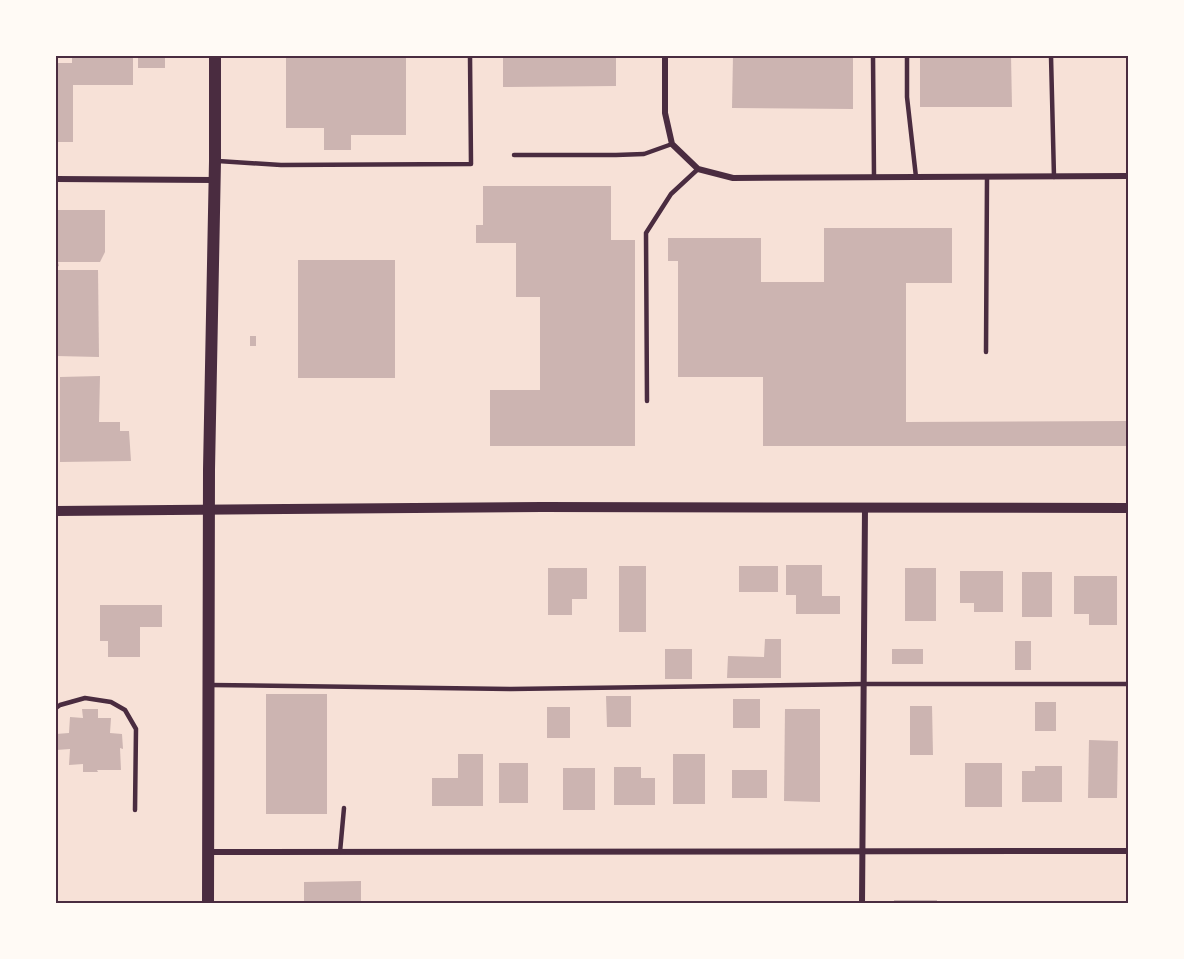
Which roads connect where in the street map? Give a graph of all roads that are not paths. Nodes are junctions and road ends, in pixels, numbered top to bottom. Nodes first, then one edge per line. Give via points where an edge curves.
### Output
1 (215, 56) edge
2 (470, 56) edge
3 (665, 56) edge
4 (873, 56) edge
5 (907, 56) edge
6 (1051, 56) edge
7 (672, 144) junction
8 (514, 155) dead end
9 (215, 161) junction
10 (698, 169) junction
11 (1128, 176) edge
12 (874, 177) junction
13 (916, 177) junction
14 (987, 177) junction
15 (1054, 177) junction
16 (56, 179) edge
17 (214, 180) junction
18 (986, 352) dead end
19 (647, 401) dead end
20 (865, 508) junction
21 (1128, 508) edge
22 (209, 509) junction
23 (56, 511) edge
24 (864, 684) junction
25 (1128, 684) edge
26 (209, 685) junction
27 (56, 708) edge
28 (344, 808) dead end
29 (135, 810) dead end
30 (862, 850) junction
31 (1128, 851) edge
32 (208, 852) junction
33 (340, 852) junction
34 (208, 903) edge
35 (862, 903) edge

1 - 9 main road
2 - 9 lane via 471,164 281,165
3 - 7 street via 665,113
4 - 12 lane
5 - 13 lane via 907,97
6 - 15 lane
7 - 8 lane via 644,154
7 - 10 street
9 - 17 main road
10 - 12 street via 733,178
10 - 19 lane via 671,194 646,232
11 - 15 street
12 - 13 street
13 - 14 street
14 - 15 street
14 - 18 lane
16 - 17 street
17 - 22 main road
20 - 21 street
20 - 22 street
20 - 24 street
22 - 23 street
22 - 26 main road
24 - 25 lane
24 - 26 lane via 511,689
24 - 30 street
26 - 32 main road
27 - 29 lane via 85,698 111,702 125,710 136,729
28 - 33 lane
30 - 31 street
30 - 33 street
30 - 35 street
32 - 33 street
32 - 34 main road

